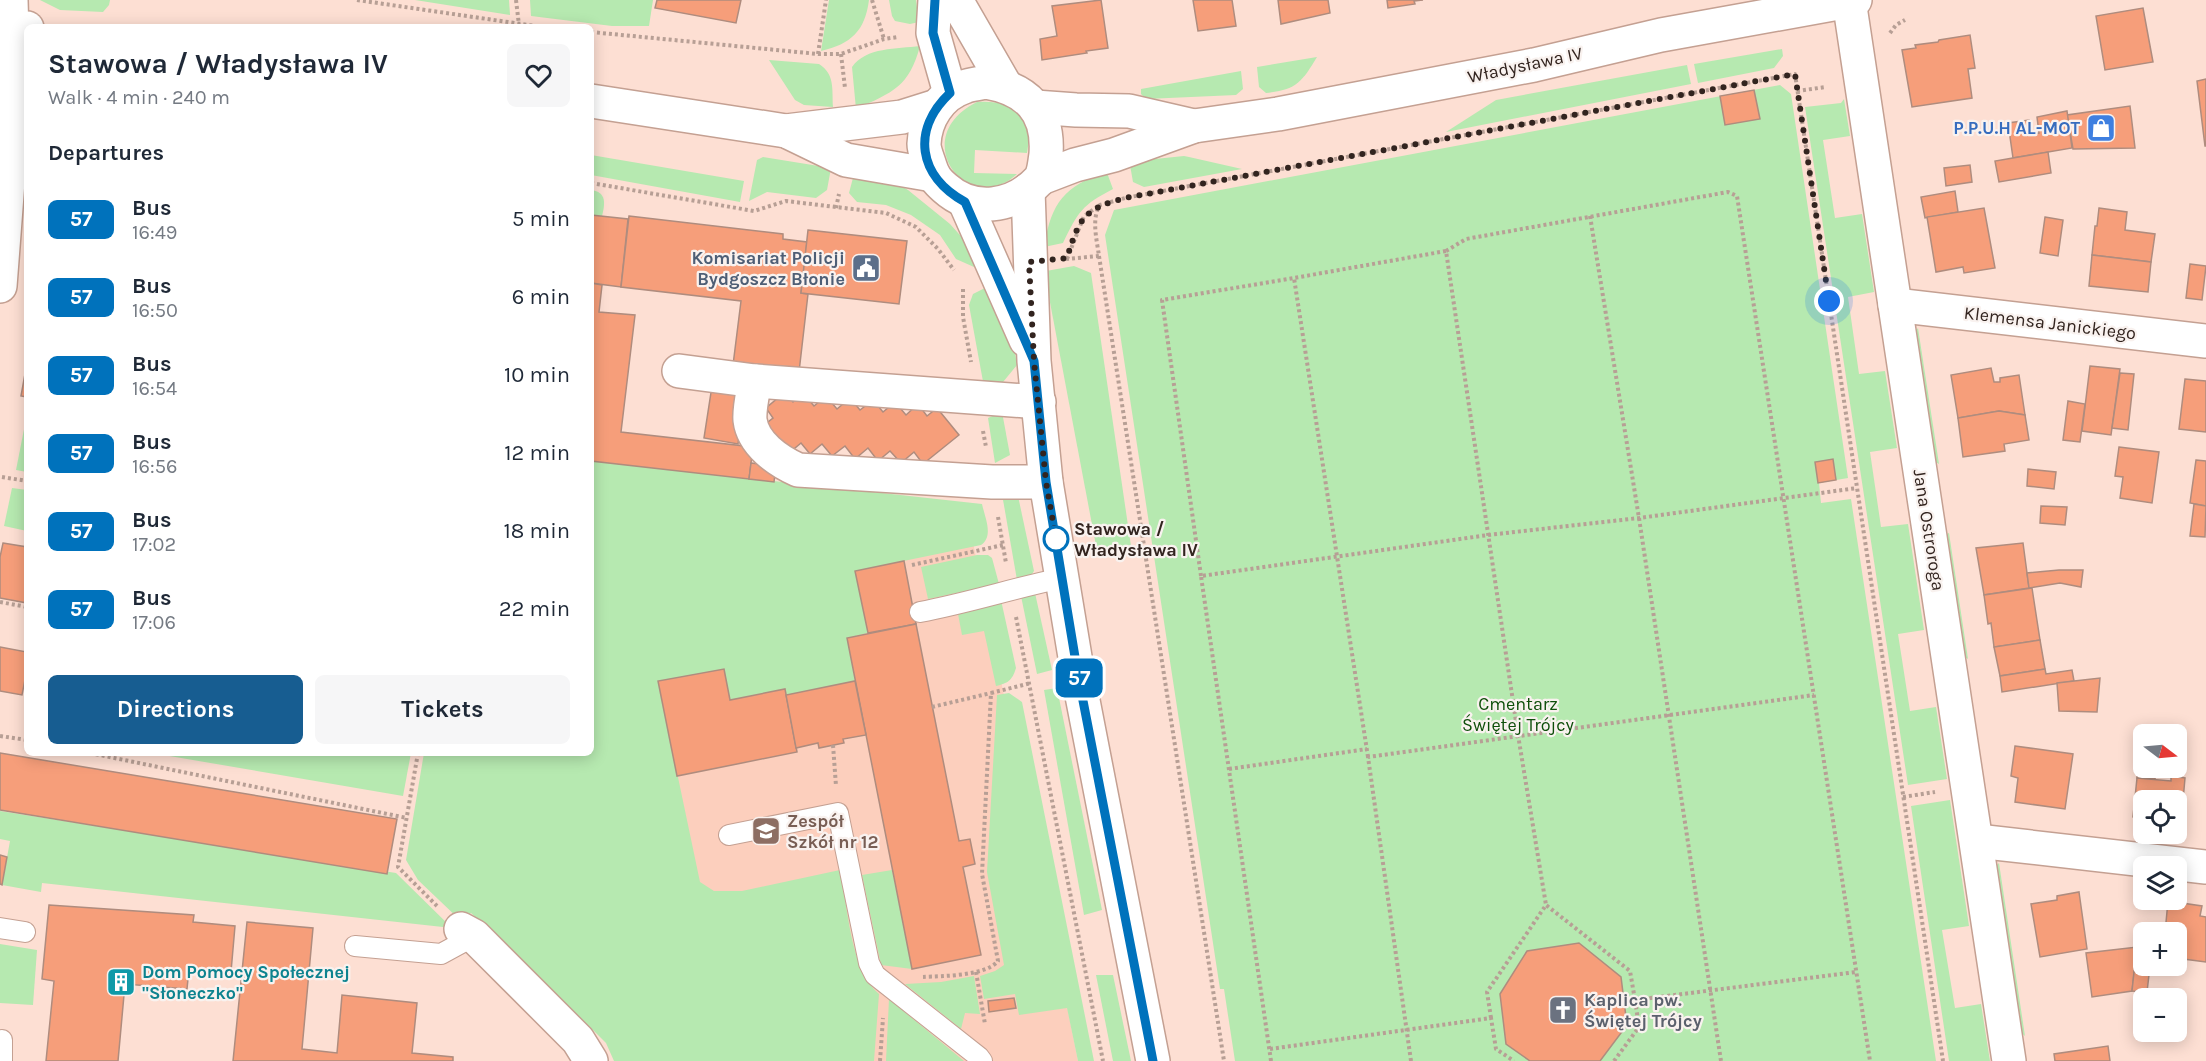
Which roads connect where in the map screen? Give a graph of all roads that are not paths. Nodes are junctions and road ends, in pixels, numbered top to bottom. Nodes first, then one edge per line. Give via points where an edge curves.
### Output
1 (935, 0) edge
2 (956, 0) edge
3 (1851, 0) edge
4 (12, 21) edge
5 (1005, 85) junction
6 (944, 100) junction
7 (594, 101) edge
8 (1035, 106) junction
9 (1194, 126) junction
10 (786, 131) junction
11 (933, 175) junction
12 (1034, 184) junction
13 (965, 202) junction
14 (0, 286) edge
15 (1894, 305) junction
16 (2206, 341) edge
17 (1034, 361) junction
18 (679, 371) dead end
19 (755, 381) junction
20 (1039, 402) junction
21 (1046, 482) junction
22 (1062, 578) junction
23 (920, 612) dead end
24 (729, 835) dead end
25 (1977, 841) junction
26 (2206, 867) edge
27 (0, 928) edge
28 (25, 932) dead end
29 (467, 932) joint
30 (354, 946) dead end
31 (2, 1040) dead end
32 (2, 1061) edge
33 (591, 1061) edge
34 (982, 1061) edge
35 (1153, 1061) edge
36 (2008, 1061) edge

1 - 6 street via 933,33
2 - 5 street
3 - 9 street, Władysława IV via 1660,35 1499,72
3 - 15 street, Jana Ostroroga
4 - 14 street via 14,103
5 - 6 street via 986,82 964,87
5 - 8 street
6 - 10 street via 902,117
6 - 11 street via 927,124 924,146
7 - 10 street
8 - 9 street, Władysława IV via 1129,111
8 - 12 street via 1047,141
9 - 12 street, Władysława IV via 1075,165
10 - 11 street via 846,160
11 - 13 street
12 - 13 street via 1008,200 986,205
12 - 17 street via 1029,262
13 - 17 street
15 - 16 street, Klemensa Janickiego
15 - 25 street, Jana Ostroroga
17 - 20 street
18 - 19 street
19 - 20 street
19 - 21 street via 750,420 759,441 782,463 798,470
20 - 21 street
21 - 22 street
22 - 23 lane
22 - 35 street
24 - 34 lane via 838,813 869,963 875,975
25 - 26 street
25 - 36 street, Jana Ostroroga
27 - 28 lane
29 - 30 lane via 441,954
29 - 33 street via 578,1040
31 - 32 lane

